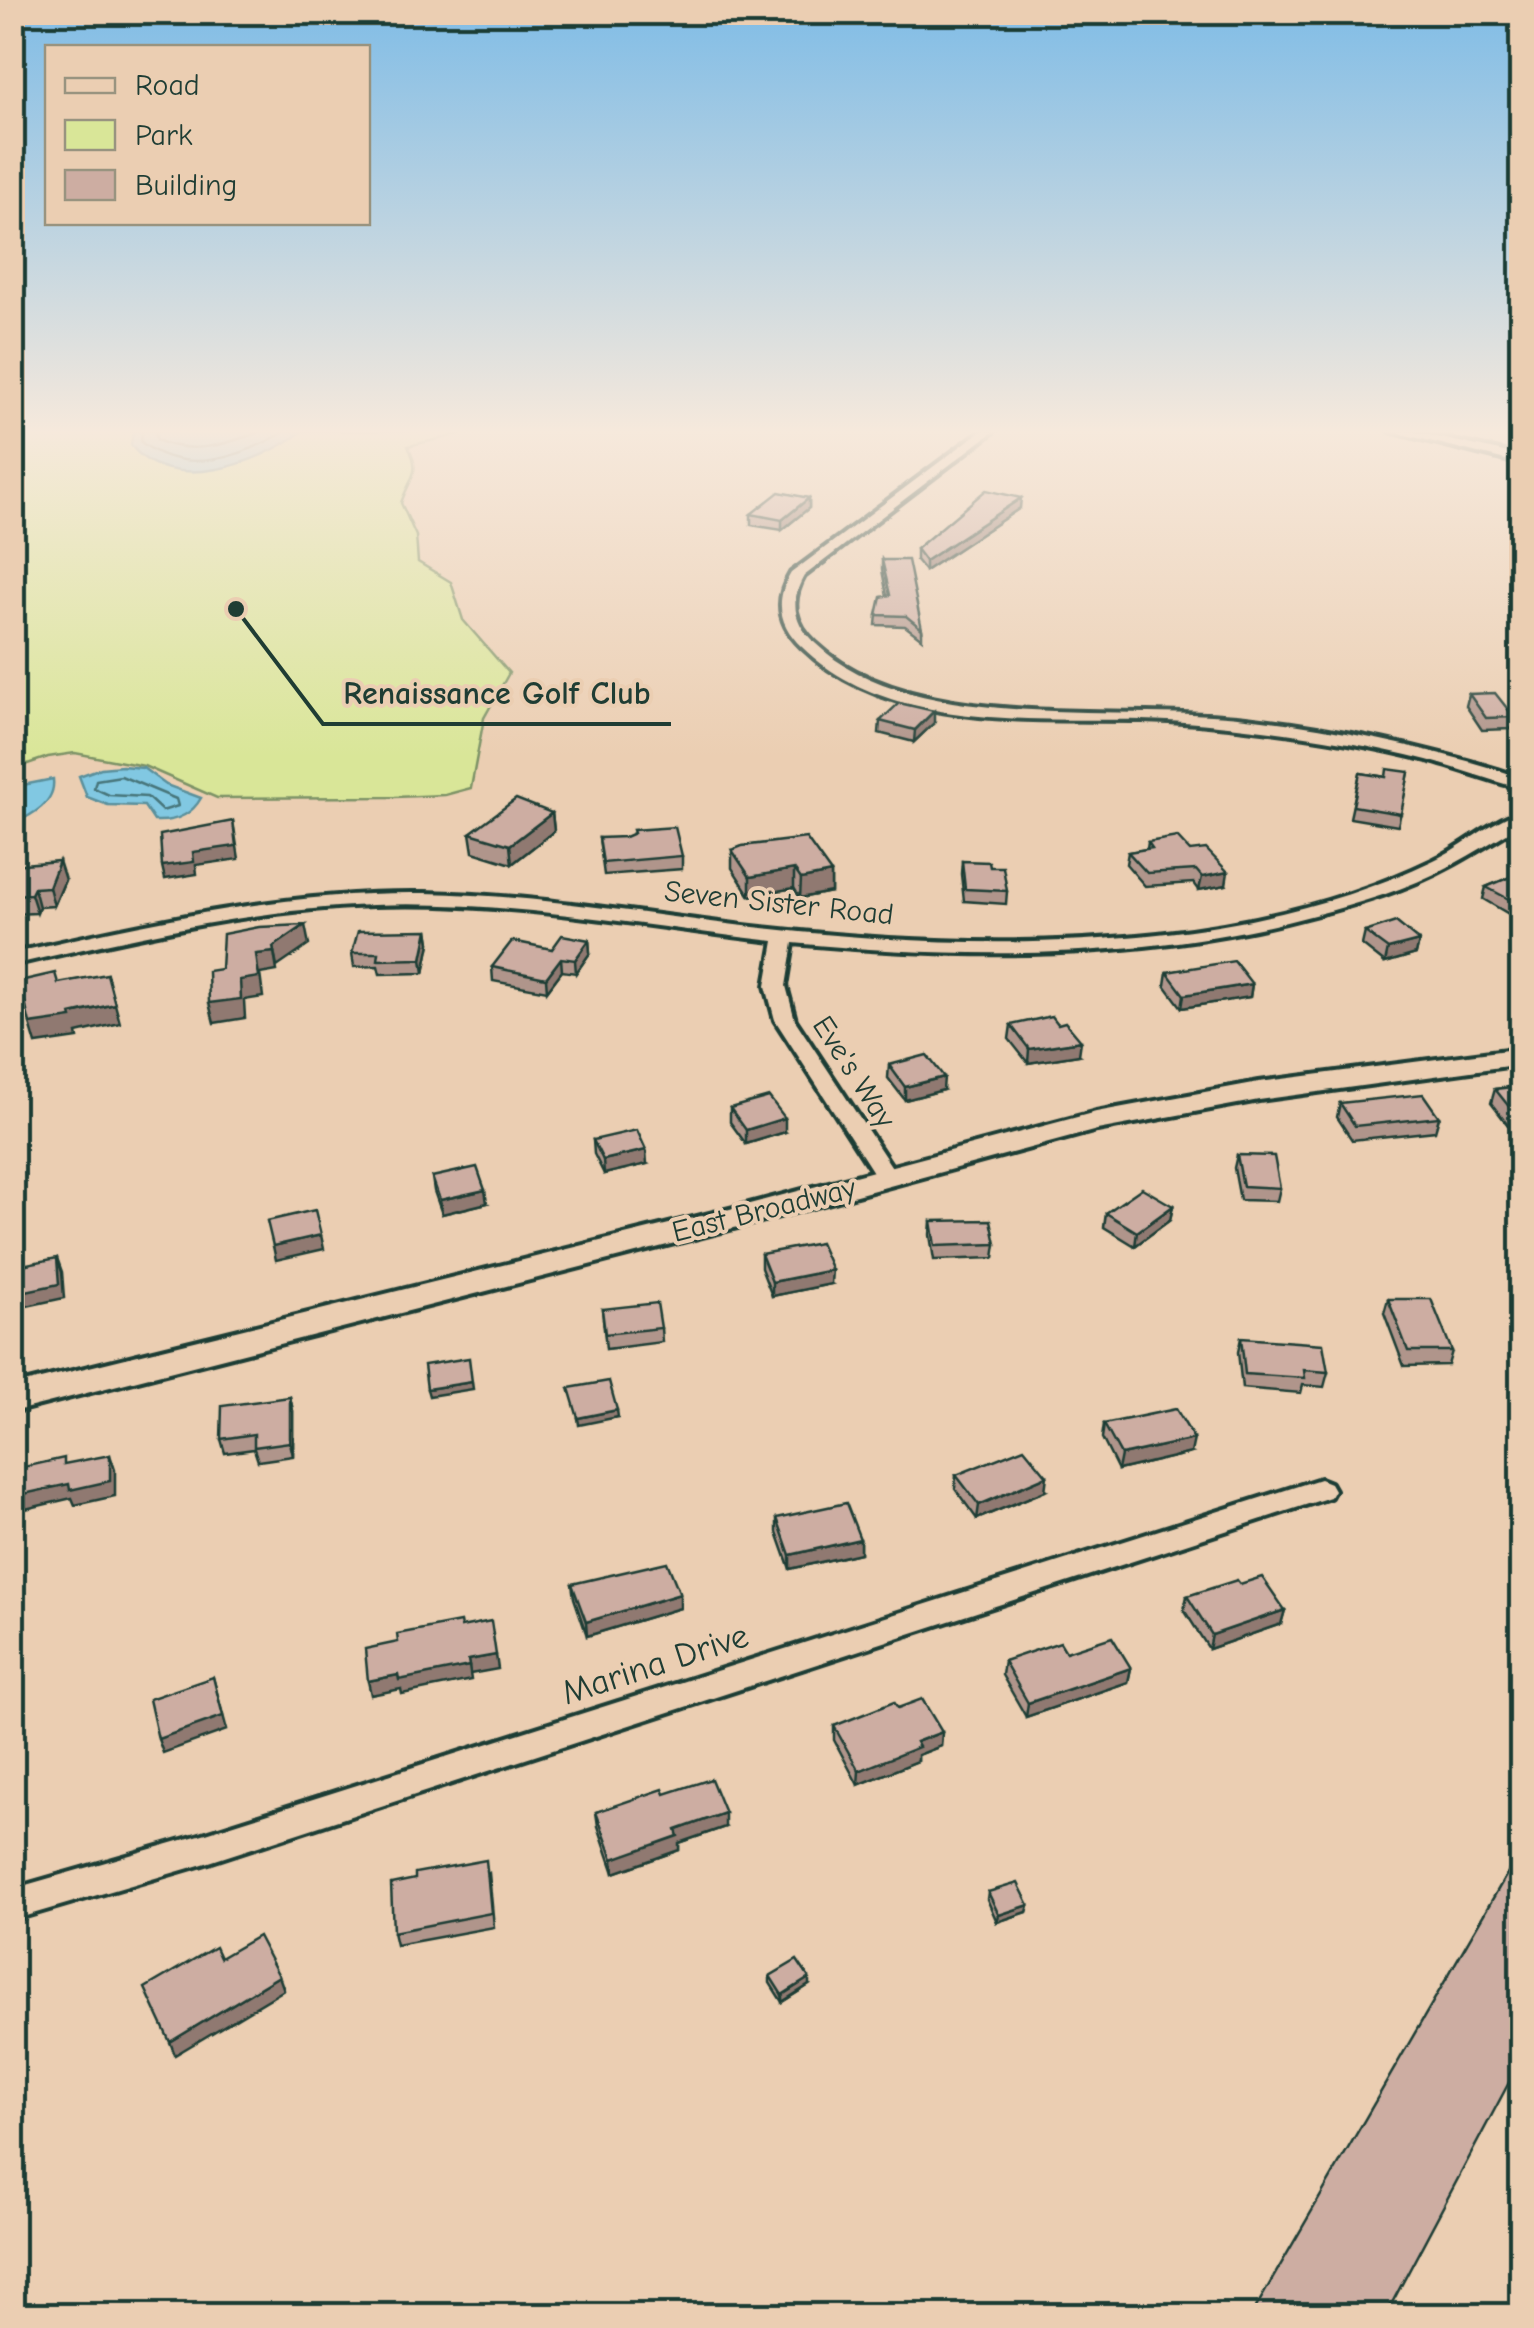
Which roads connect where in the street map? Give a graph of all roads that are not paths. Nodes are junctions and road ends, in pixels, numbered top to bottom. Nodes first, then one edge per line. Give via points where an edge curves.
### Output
1 (843, 540) edge
2 (1522, 784) edge
3 (1522, 816) edge
4 (785, 936) junction
5 (12, 958) edge
6 (1522, 1056) edge
7 (888, 1178) junction
8 (12, 1399) edge
9 (1320, 1490) dead end
10 (12, 1905) edge

1 - 2 street via 798,573 788,614 822,658 880,687 960,708 1028,715 1280,727 1416,753
3 - 4 street, Seven Sister Road via 1454,858 1394,883 1307,911 1202,932 982,948
4 - 5 street, Seven Sister Road via 529,904 366,900 199,918
4 - 7 street, Eve's Way via 776,986 784,1020
6 - 7 street, East Broadway via 1156,1108
7 - 8 street, East Broadway
9 - 10 street, Marina Drive

